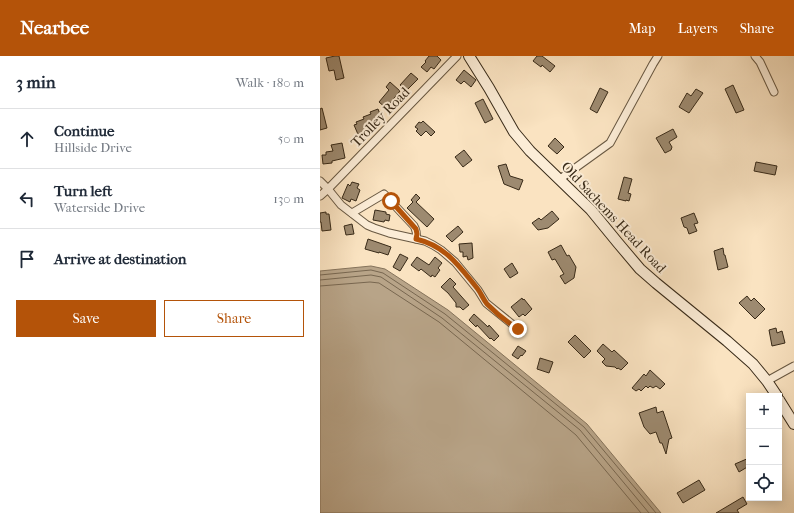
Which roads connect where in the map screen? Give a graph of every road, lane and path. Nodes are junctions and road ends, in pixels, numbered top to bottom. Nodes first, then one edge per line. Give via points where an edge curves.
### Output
1 (457, 56) edge
2 (469, 56) edge
3 (658, 56) edge
4 (755, 56) edge
5 (774, 92) dead end
6 (560, 179) junction
7 (320, 181) edge
8 (328, 189) junction
9 (320, 196) edge
10 (352, 213) junction
11 (416, 239) junction
12 (521, 332) dead end
13 (794, 366) edge
14 (768, 381) junction
15 (775, 393) edge
16 (782, 405) edge
17 (794, 424) edge

1 - 8 street, Trolley Road
2 - 6 street, Old Sachems Head Road via 514,132
3 - 6 street via 610,144
4 - 5 street
6 - 14 street, Old Sachems Head Road via 591,210 640,269 738,350
7 - 8 street
8 - 9 street, Trolley Road
8 - 10 street via 338,202
10 - 11 street via 374,228
10 - 11 street via 384,194 414,226
11 - 12 street via 426,241 449,255 486,303
13 - 14 street
14 - 15 street, Old Sachems Head Road
16 - 17 street

